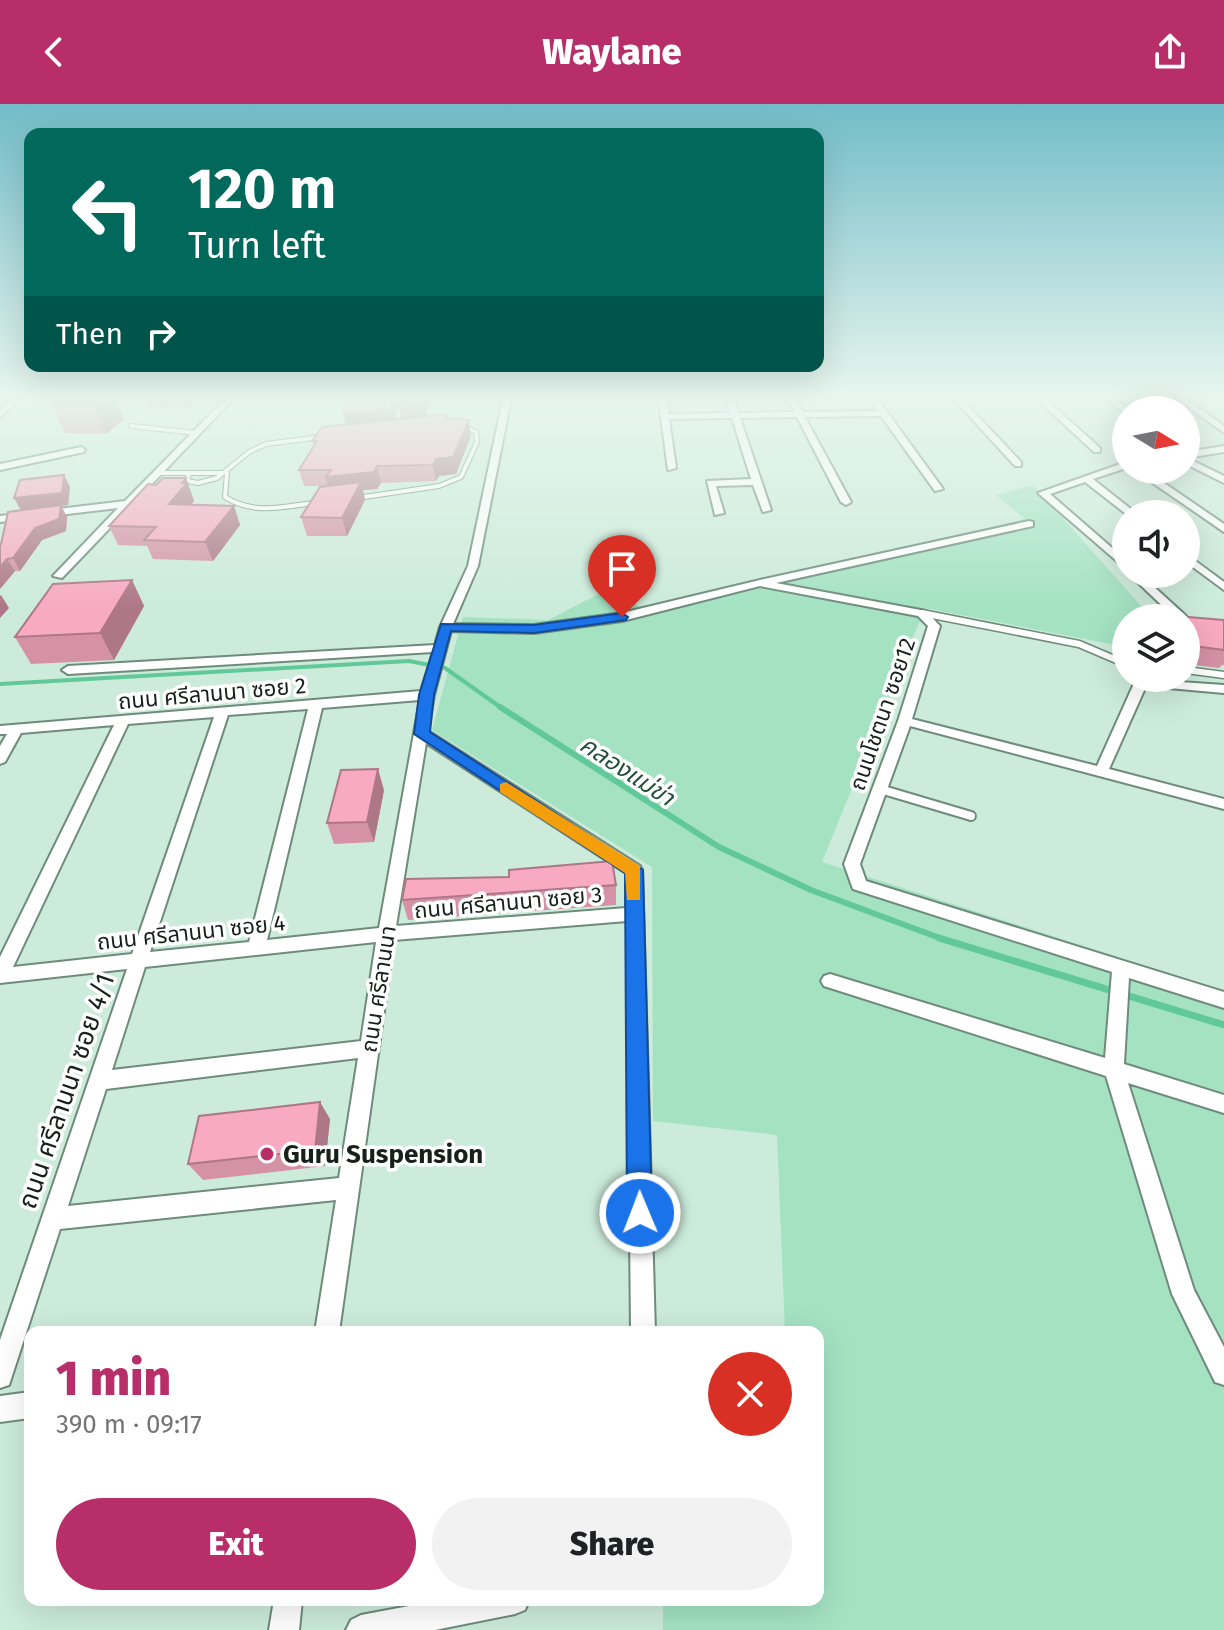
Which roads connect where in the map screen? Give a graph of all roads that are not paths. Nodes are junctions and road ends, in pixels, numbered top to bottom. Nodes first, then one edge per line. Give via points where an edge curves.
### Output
1 (165, 465) edge
2 (234, 465) edge
3 (466, 465) edge
4 (494, 465) edge
5 (751, 465) edge
6 (827, 465) edge
7 (921, 465) edge
8 (1200, 465) edge
9 (1112, 470) edge
10 (158, 473) junction
11 (189, 473) junction
12 (227, 473) junction
13 (1086, 478) junction
14 (1224, 480) edge
15 (757, 482) junction
16 (1159, 484) edge
17 (938, 489) dead end
18 (350, 499) edge
19 (1114, 500) edge
20 (321, 502) edge
21 (846, 502) dead end
22 (127, 504) junction
23 (766, 510) dead end
24 (719, 513) dead end
25 (0, 519) edge
26 (1029, 524) dead end
27 (1224, 529) edge
28 (1112, 554) edge
29 (1200, 568) edge
30 (58, 576) dead end
31 (760, 583) junction
32 (1224, 587) edge
33 (1149, 588) edge
34 (1167, 604) edge
35 (922, 613) junction
36 (446, 627) junction
37 (440, 648) junction
38 (1112, 658) edge
39 (68, 670) dead end
40 (1200, 672) edge
41 (1224, 675) edge
42 (1224, 689) edge
43 (427, 695) junction
44 (316, 704) junction
45 (222, 712) junction
46 (123, 720) junction
47 (905, 721) junction
48 (16, 729) junction
49 (0, 730) edge
50 (422, 734) junction
51 (0, 759) edge
52 (1102, 770) junction
53 (880, 789) junction
54 (1224, 804) edge
55 (971, 816) dead end
56 (633, 914) junction
57 (386, 934) junction
58 (256, 949) junction
59 (139, 961) junction
60 (0, 975) edge
61 (1120, 975) junction
62 (830, 981) dead end
63 (1224, 1000) edge
64 (369, 1048) junction
65 (1114, 1070) junction
66 (99, 1081) junction
67 (1224, 1104) edge
68 (348, 1188) junction
69 (53, 1219) junction
70 (328, 1326) edge
71 (643, 1326) edge
72 (1224, 1373) edge
73 (0, 1376) edge
74 (24, 1406) edge
75 (0, 1409) edge
76 (287, 1606) edge
77 (484, 1606) edge
78 (284, 1630) edge
79 (361, 1630) edge

1 - 10 street
2 - 12 lane
3 - 18 lane via 461,477 439,486
4 - 36 street via 473,566
5 - 15 street
6 - 21 street
7 - 17 street
8 - 14 street
9 - 13 street
10 - 11 lane
10 - 22 street
11 - 12 lane
11 - 12 lane via 187,481 197,483
12 - 20 lane via 225,497 236,506 271,509
13 - 19 street
13 - 28 street via 1043,493
15 - 23 street
15 - 24 street via 710,483
16 - 27 street
22 - 25 street
22 - 30 street
26 - 31 street
29 - 32 street
31 - 35 street, ถนนโชตนา ซอย12
31 - 36 street, ถนนโชตนา ซอย12 via 622,617 534,629
33 - 34 street
35 - 38 lane via 1079,644
35 - 47 street, ถนนโชตนา ซอย12 via 934,626
36 - 37 street, ถนน ศรีลานนา
37 - 39 street
37 - 43 street, ถนน ศรีลานนา
40 - 41 lane
42 - 52 street via 1141,682
43 - 44 street, ถนน ศรีลานนา ซอย 2
43 - 50 street, ถนน ศรีลานนา
44 - 45 street, ถนน ศรีลานนา ซอย 2
44 - 58 street
45 - 46 street, ถนน ศรีลานนา ซอย 2
45 - 59 street, ถนน ศรีลานนา ซอย 4/1
46 - 48 street, ถนน ศรีลานนา ซอย 2
46 - 60 street
47 - 52 street
47 - 53 street, ถนนโชตนา ซอย12
48 - 49 street, ถนน ศรีลานนา ซอย 2
48 - 51 street
50 - 56 street via 634,870
50 - 57 street, ถนน ศรีลานนา
52 - 54 street
53 - 55 lane
53 - 61 street, ถนนโชตนา ซอย12 via 852,864 859,885
56 - 57 street, ถนน ศรีลานนา ซอย 3
56 - 71 street
57 - 58 street, ถนน ศรีลานนา ซอย 4
57 - 64 street, ถนน ศรีลานนา
58 - 59 street, ถนน ศรีลานนา ซอย 4
59 - 60 street, ถนน ศรีลานนา ซอย 4
59 - 66 street, ถนน ศรีลานนา ซอย 4/1
61 - 63 street, ถนนโชตนา ซอย12
61 - 65 street
62 - 65 street
64 - 66 street
64 - 68 street, ถนน ศรีลานนา
65 - 67 street
65 - 72 street via 1184,1294
66 - 69 street, ถนน ศรีลานนา ซอย 4/1
68 - 69 street
68 - 70 street, ถนน ศรีลานนา
69 - 73 street, ถนน ศรีลานนา ซอย 4/1
74 - 75 street
76 - 78 street
77 - 79 street

